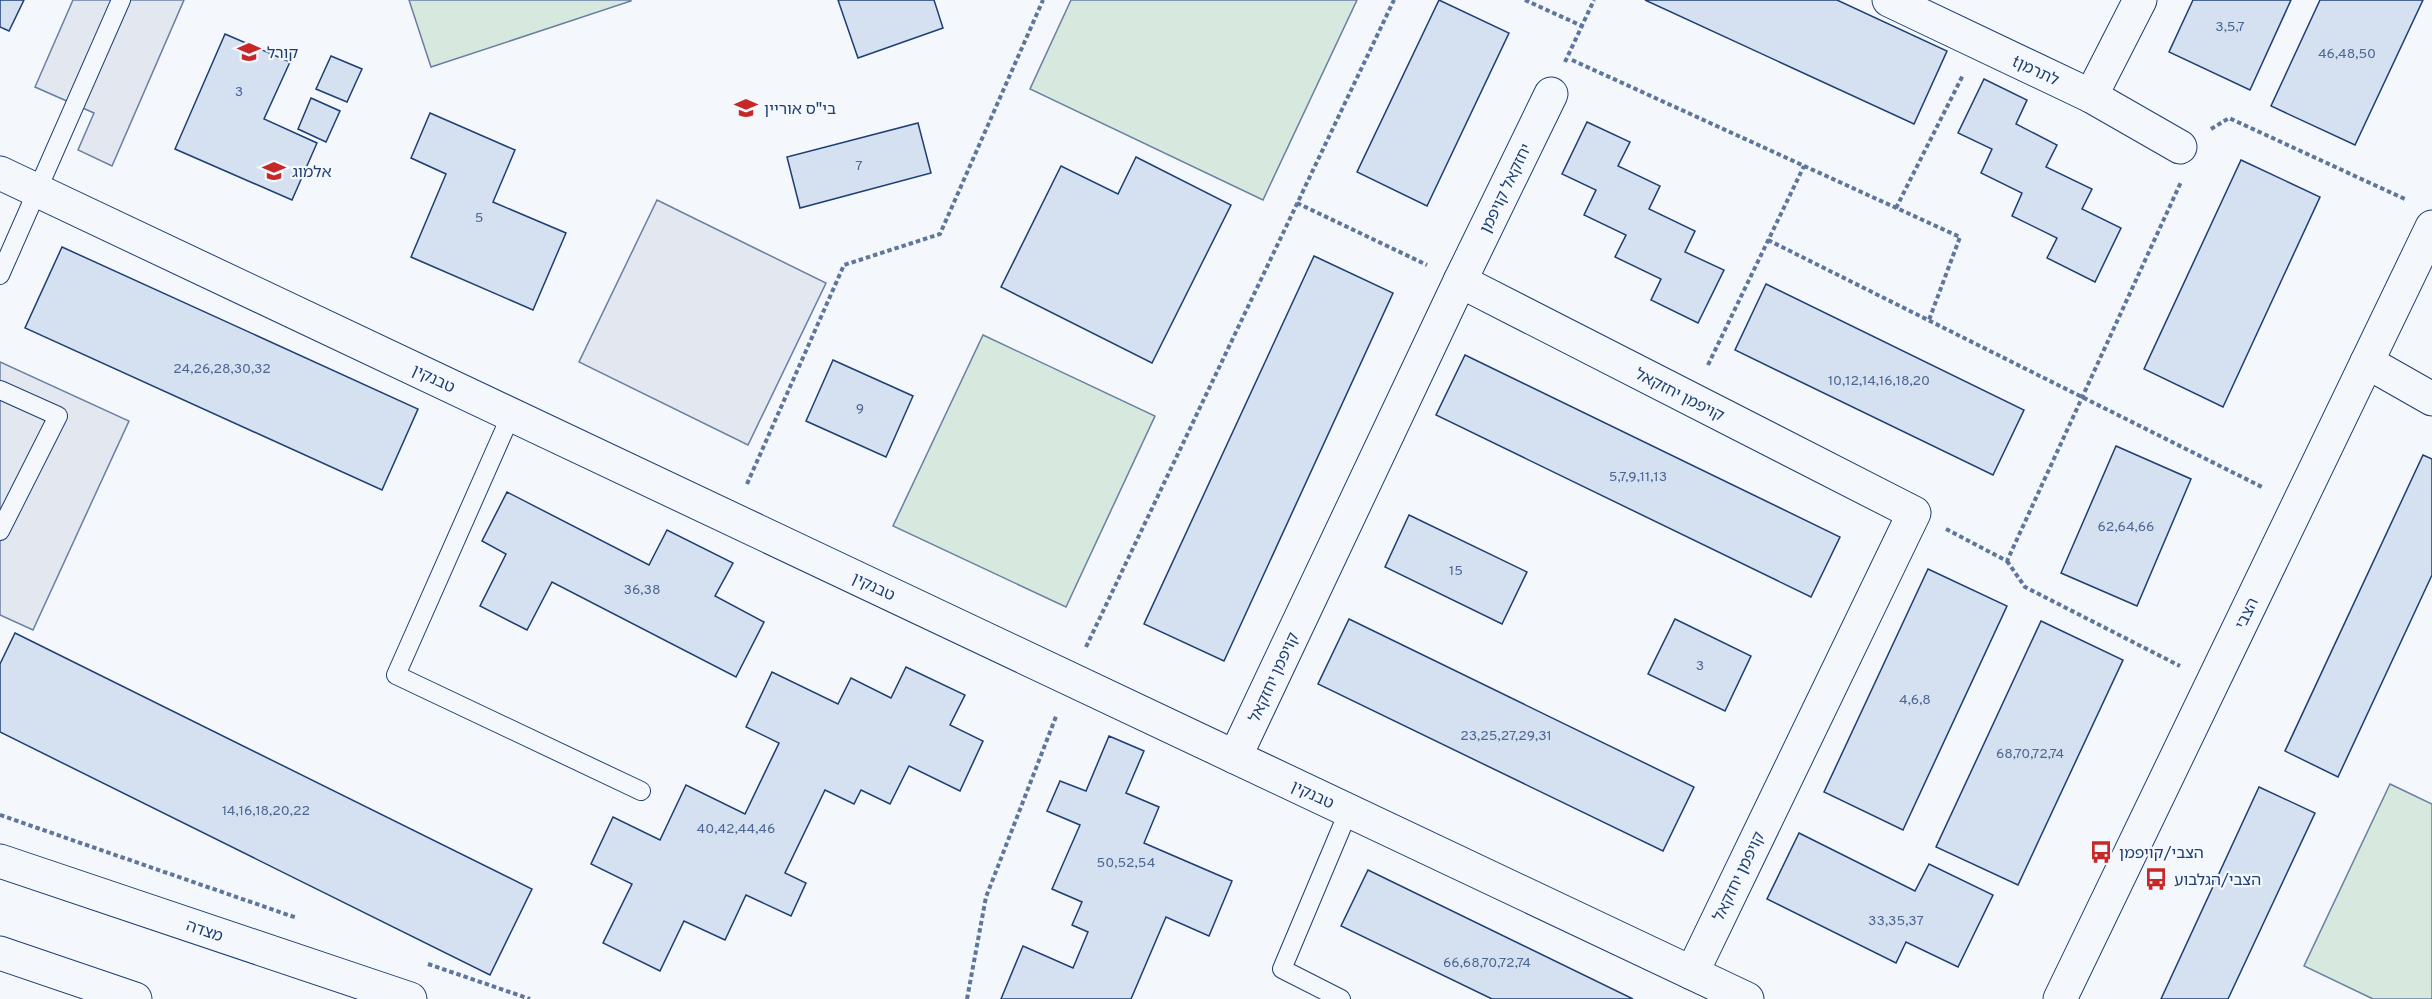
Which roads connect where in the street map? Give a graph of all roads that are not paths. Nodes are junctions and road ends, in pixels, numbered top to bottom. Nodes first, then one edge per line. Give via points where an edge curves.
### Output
1 (121, 0) edge
2 (1889, 0) edge
3 (2140, 0) edge
4 (1551, 94) road end
5 (2091, 96) junction
6 (2180, 147) road end
7 (0, 173) edge
8 (37, 191) junction
9 (2432, 227) edge
10 (0, 275) edge
11 (1460, 281) junction
12 (2367, 362) junction
13 (0, 390) edge
14 (2432, 399) edge
15 (511, 415) junction
16 (0, 531) edge
17 (1235, 757) junction
18 (641, 791) dead end
19 (1349, 810) junction
20 (0, 861) edge
21 (0, 953) edge
22 (1692, 973) junction
23 (135, 999) edge
24 (410, 999) edge
25 (1341, 999) edge
26 (1747, 999) edge
27 (2060, 999) edge

1 - 8 lane
2 - 5 street, tלתרמן
3 - 5 street
4 - 11 street, יחזקאל קויפמן
5 - 6 street, tלתרמן
7 - 8 street, טבנקין
8 - 10 lane
8 - 15 street, טבנקין
9 - 12 street, הצבי
11 - 17 street, קויפמן יחזקאל
11 - 22 street, קויפמן יחזקאל via 1914,513
12 - 14 street
12 - 27 street, הצבי
13 - 16 lane via 58,416
15 - 17 street, טבנקין
15 - 18 lane via 396,675
17 - 19 street, טבנקין
19 - 22 street, טבנקין
19 - 25 lane via 1282,969
20 - 24 street, מצדה
21 - 23 street
22 - 26 street, טבנקין

